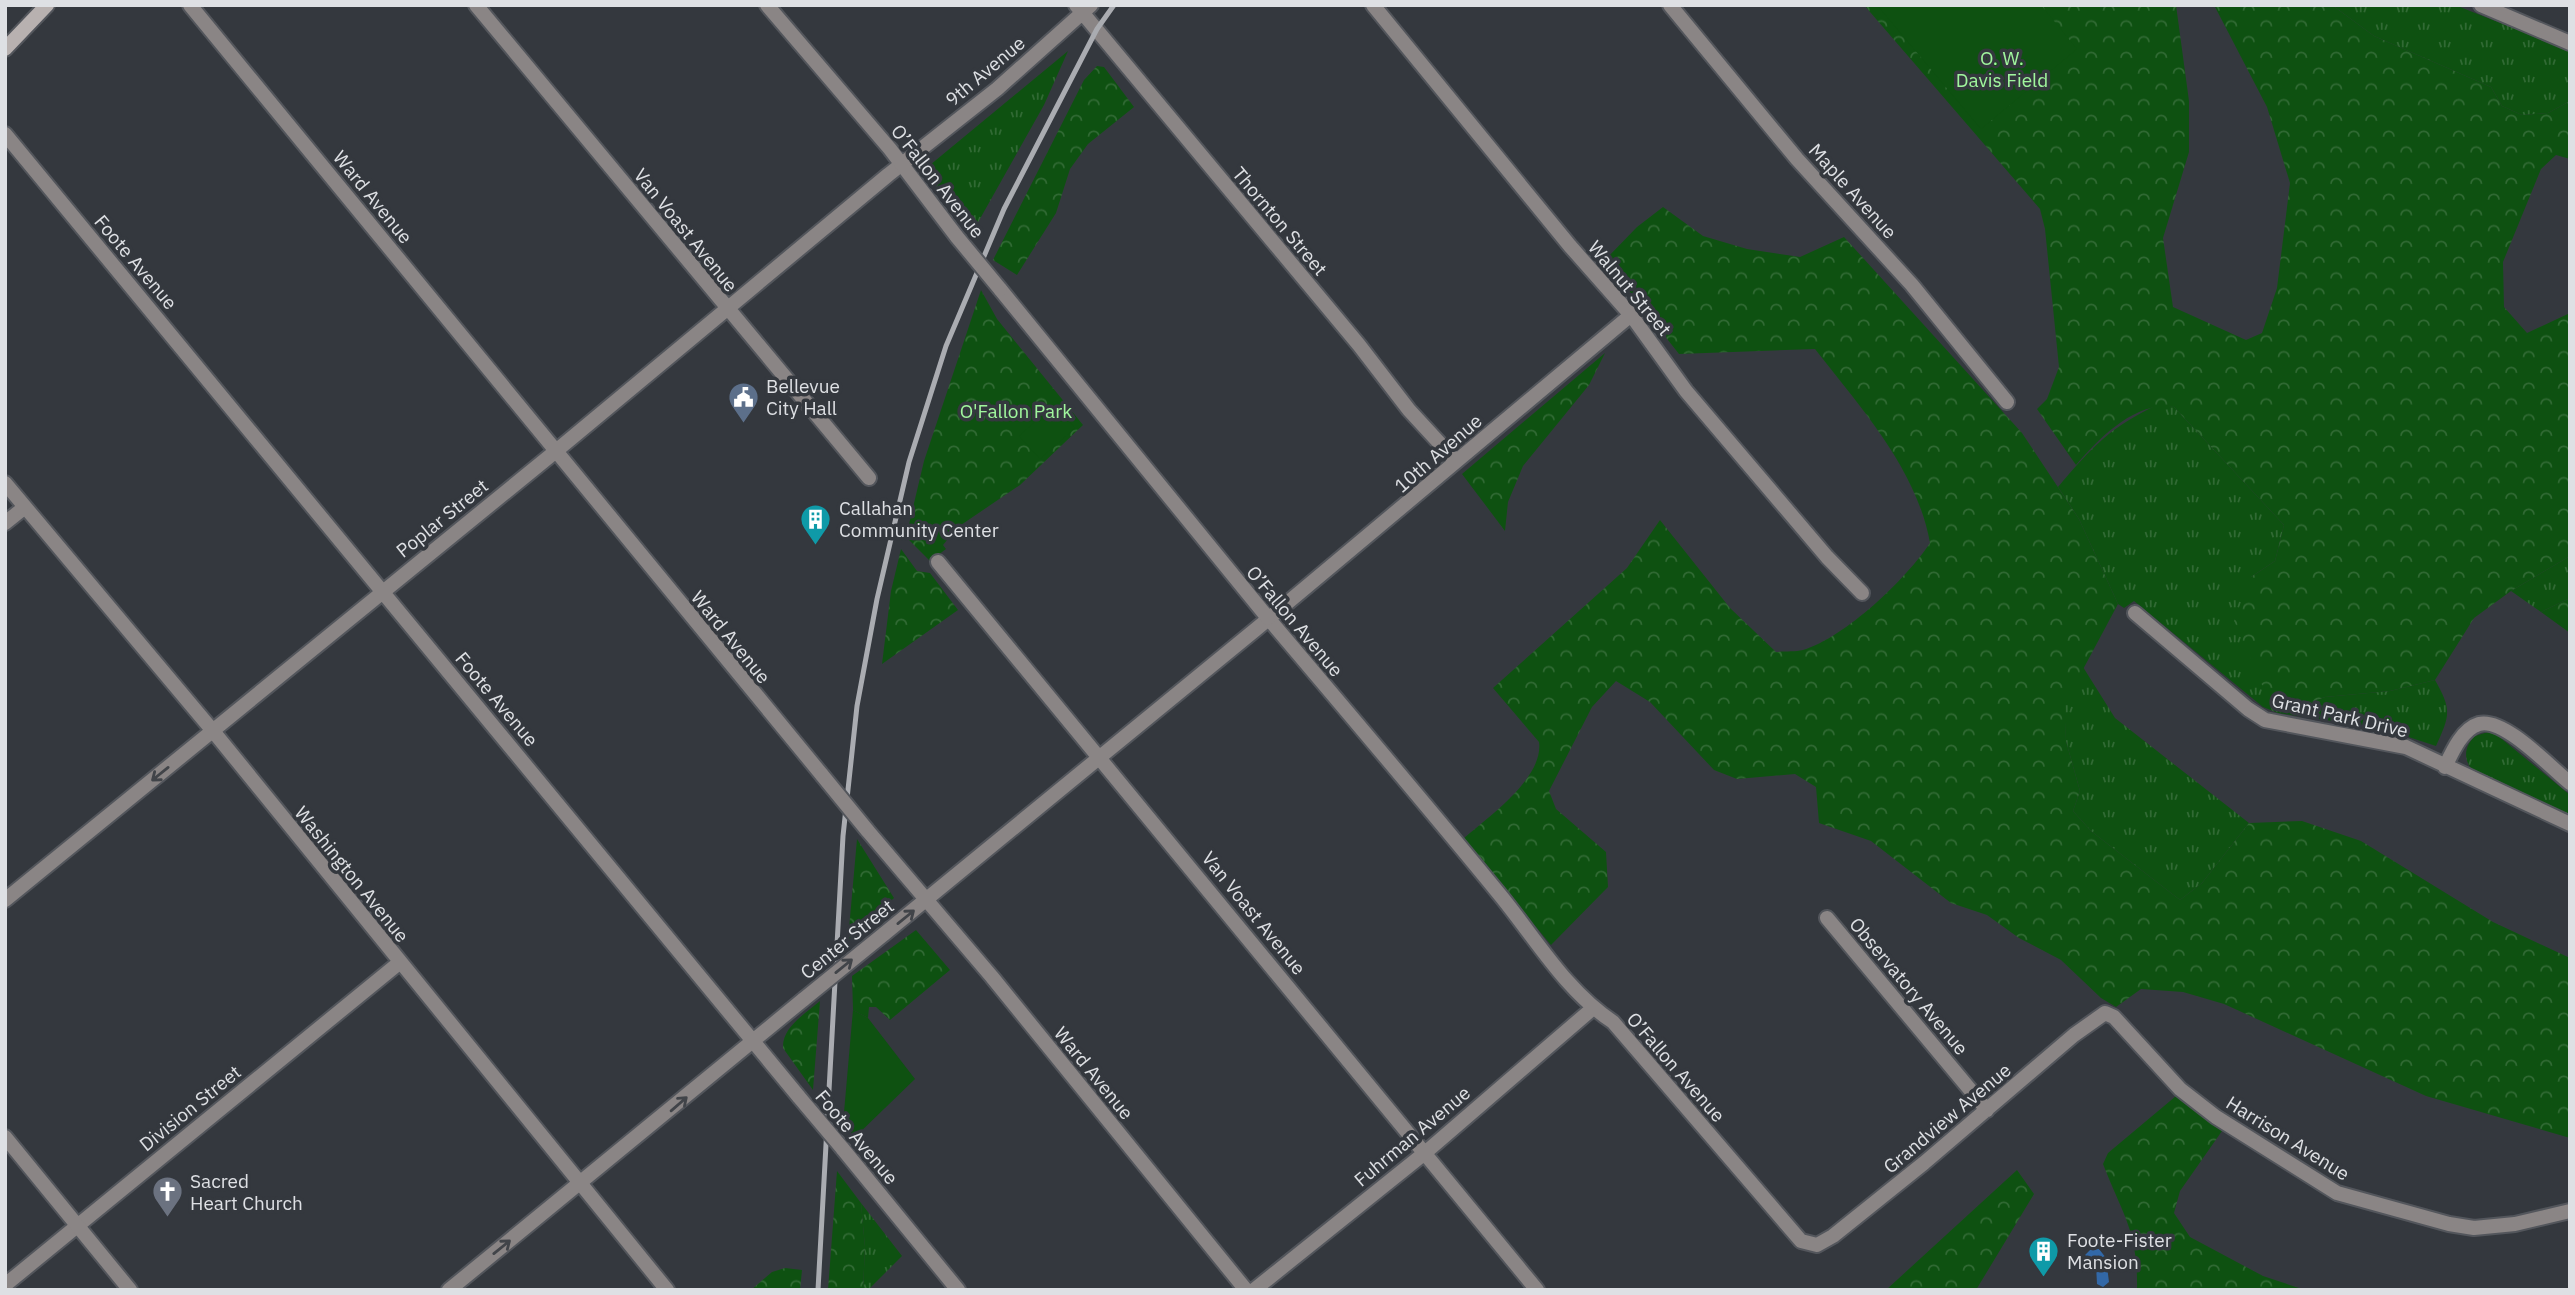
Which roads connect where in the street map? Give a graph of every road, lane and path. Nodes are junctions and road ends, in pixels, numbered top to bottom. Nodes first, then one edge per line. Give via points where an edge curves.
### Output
1 (47, 5) edge
2 (190, 5) edge
3 (476, 5) edge
4 (767, 5) edge
5 (1373, 5) edge
6 (1670, 5) edge
7 (2481, 5) edge
8 (1083, 8) edge
9 (2570, 43) edge
10 (5, 49) edge
11 (5, 134) edge
12 (901, 164) junction
13 (726, 309) junction
14 (1631, 315) junction
15 (2007, 402) dead end
16 (556, 451) junction
17 (1456, 461) junction
18 (869, 478) dead end
19 (5, 483) edge
20 (24, 507) junction
21 (5, 523) edge
22 (937, 562) dead end
23 (382, 590) junction
24 (1862, 593) dead end
25 (2135, 613) dead end
26 (1268, 618) junction
27 (213, 731) junction
28 (1098, 758) junction
29 (2445, 767) junction
30 (2570, 783) edge
31 (2570, 824) edge
32 (5, 900) edge
33 (927, 900) junction
34 (1828, 918) dead end
35 (399, 963) junction
36 (1592, 1009) junction
37 (2105, 1013) joint
38 (754, 1039) junction
39 (1987, 1110) junction
40 (5, 1137) edge
41 (1426, 1152) junction
42 (580, 1184) junction
43 (2570, 1212) edge
44 (77, 1226) junction
45 (1810, 1244) joint
46 (5, 1284) edge
47 (130, 1290) edge
48 (449, 1290) edge
49 (667, 1290) edge
50 (958, 1290) edge
51 (1246, 1290) edge
52 (1254, 1290) edge
53 (1537, 1290) edge

1 - 10 main road
2 - 16 street, Ward Avenue
3 - 13 street, Van Voast Avenue
4 - 12 street, O’Fallon Avenue
5 - 14 street, Walnut Street
6 - 15 street, Maple Avenue
7 - 9 street
8 - 12 street, 9th Avenue via 997,89
8 - 17 street, Thornton Street via 1409,410
11 - 23 street, Foote Avenue
12 - 13 street, Poplar Street
12 - 26 street, O’Fallon Avenue, bridge
13 - 16 street, Poplar Street
13 - 18 street, Van Voast Avenue
14 - 17 street, 10th Avenue
14 - 24 street, Walnut Street via 1686,391
16 - 23 street, Poplar Street
16 - 33 street, Ward Avenue, bridge
17 - 26 street, 10th Avenue
19 - 20 street, Washington Avenue
20 - 21 street
20 - 27 street, Washington Avenue
22 - 28 street, Van Voast Avenue
23 - 27 street, Poplar Street
23 - 38 street, Foote Avenue
25 - 29 street, Grant Park Drive via 2265,720 2406,747
26 - 28 street, Center Street
26 - 36 street, O’Fallon Avenue
27 -> 32 street, Poplar Street
27 - 35 street, Washington Avenue
28 - 33 street, Center Street
28 - 41 street, Van Voast Avenue
29 - 30 street via 2470,728 2485,723 2509,731
29 - 31 street, Grant Park Drive
38 -> 33 street, Center Street, bridge
33 - 51 street, Ward Avenue
34 - 39 street, Observatory Avenue
35 - 42 street, Washington Avenue
35 - 44 street, Division Street
36 - 41 street, Fuhrman Avenue
36 - 45 street, O’Fallon Avenue via 1613,1022 1792,1232
37 - 39 street, Grandview Avenue
37 - 43 street, Harrison Avenue via 2114,1017 2161,1072 2207,1110 2337,1193 2474,1228
42 -> 38 street, Center Street
38 - 50 street, Foote Avenue, bridge
39 - 45 street, Grandview Avenue via 1833,1236
40 - 44 street
41 - 52 street, Fuhrman Avenue
41 - 53 street, Van Voast Avenue
48 -> 42 street, Center Street
42 - 49 street, Washington Avenue
44 - 46 street, Division Street
44 - 47 street

